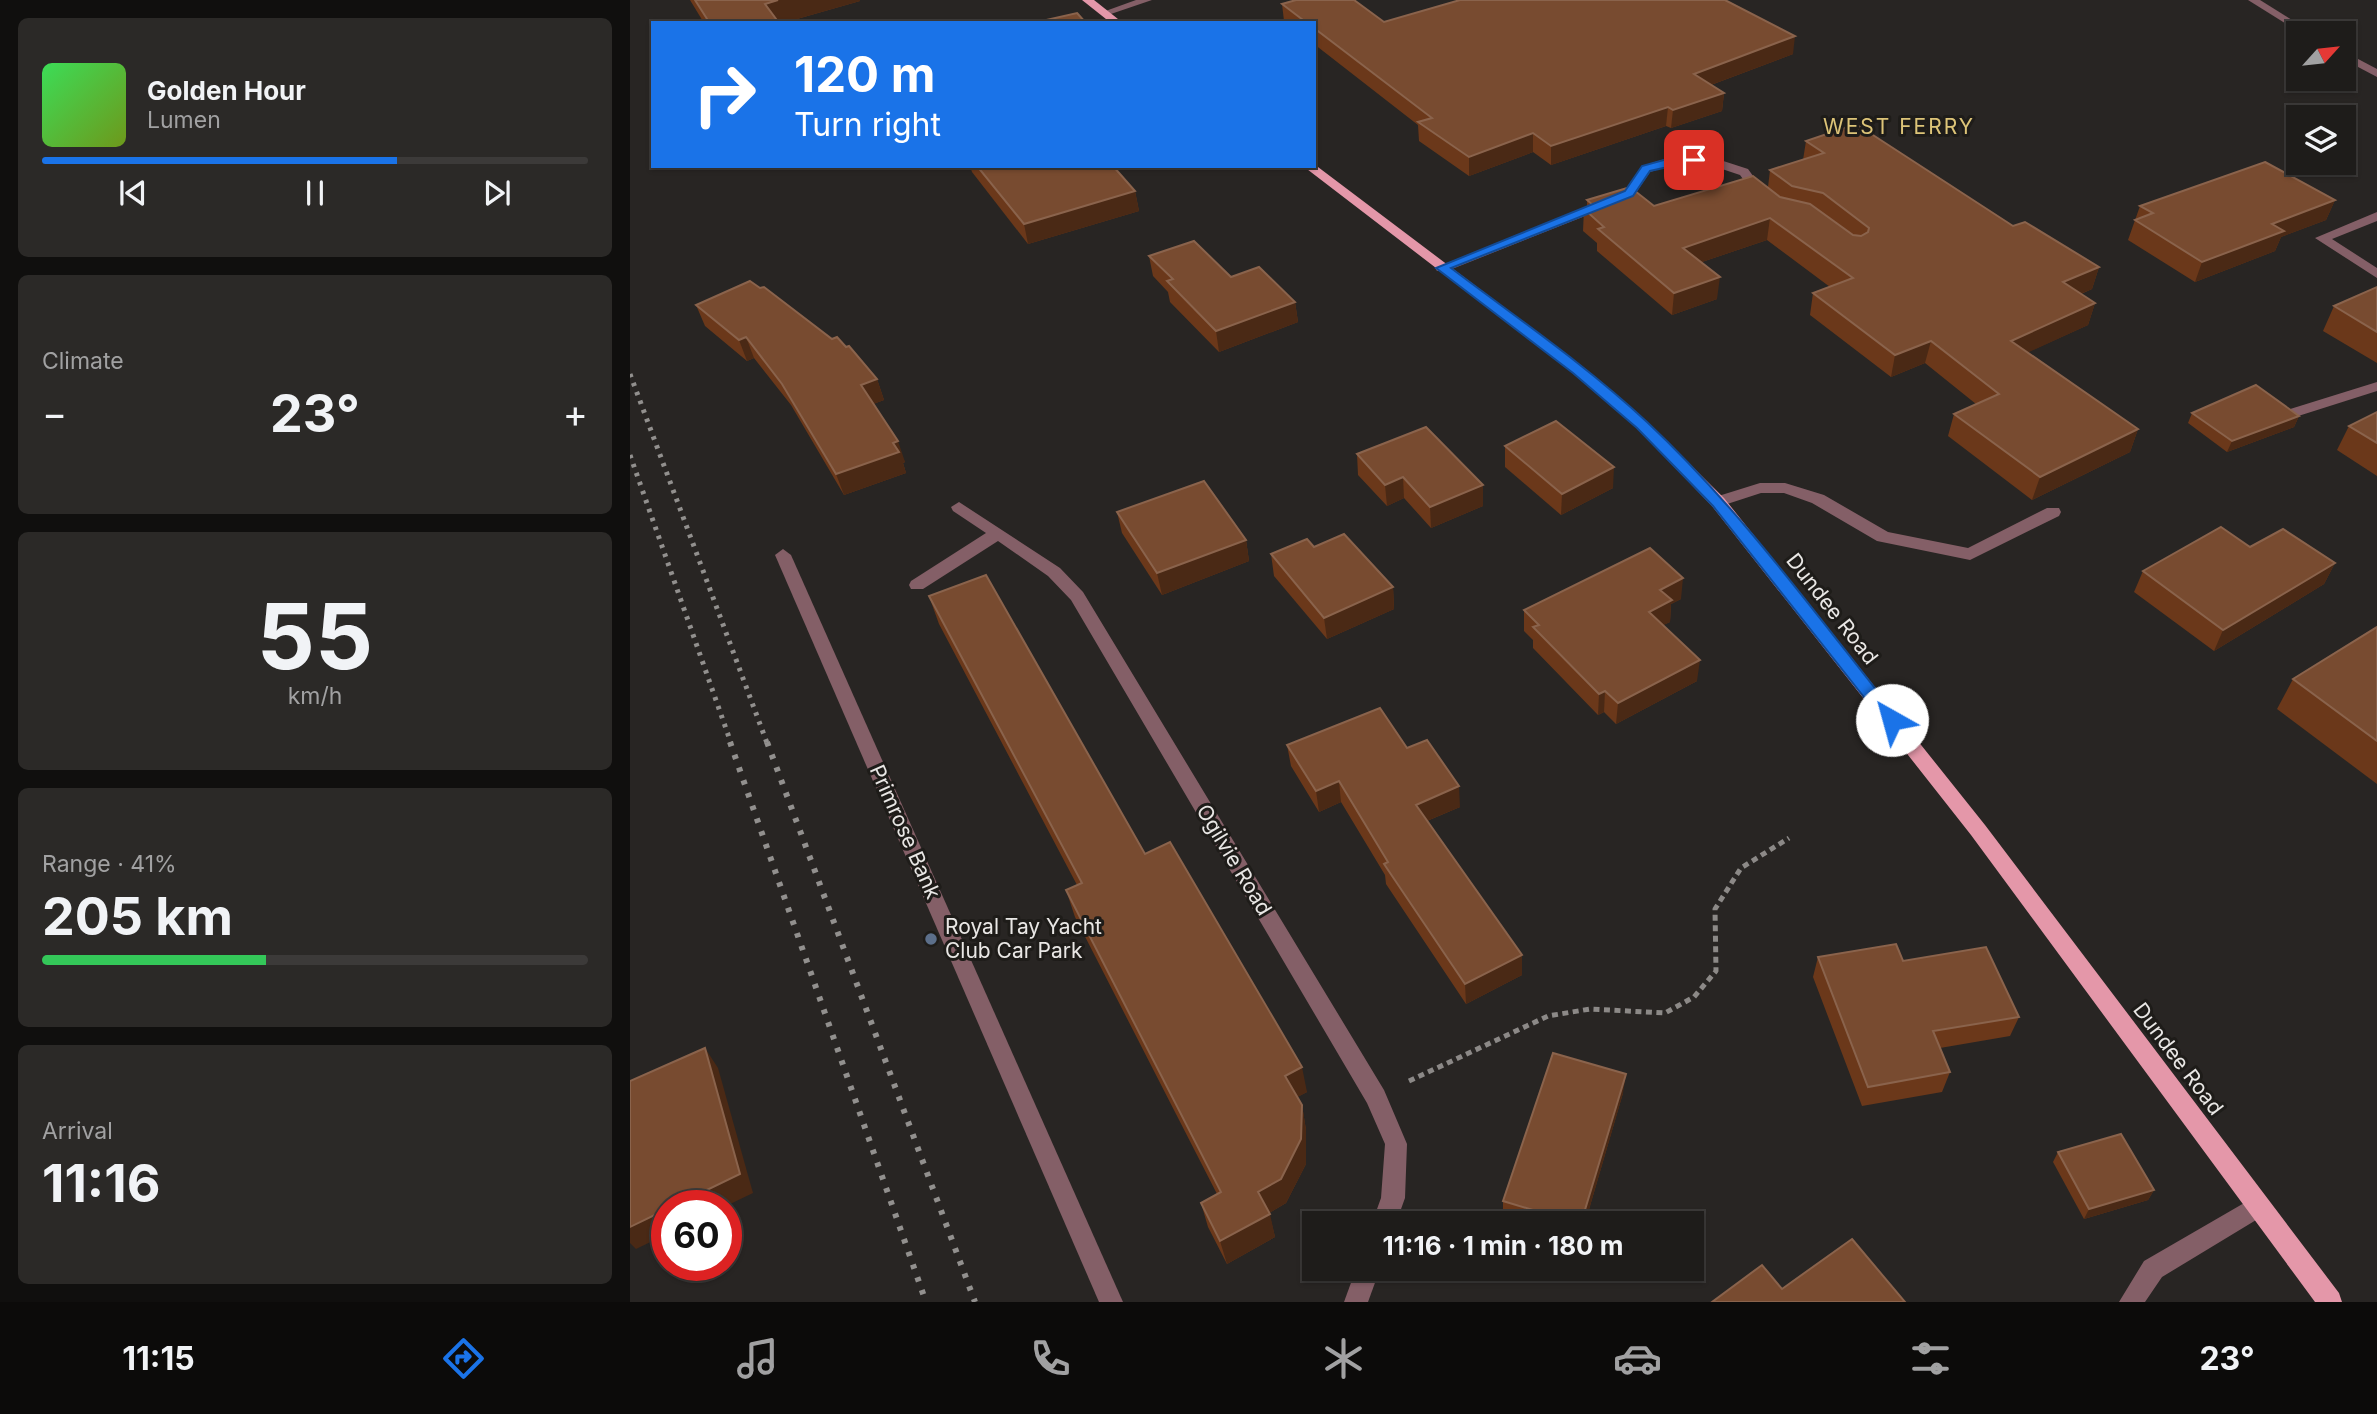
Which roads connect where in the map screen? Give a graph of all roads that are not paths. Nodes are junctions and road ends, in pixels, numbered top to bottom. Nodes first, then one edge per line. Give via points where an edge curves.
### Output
1 (1087, 0) edge
2 (1147, 0) edge
3 (2253, 0) edge
4 (1105, 13) junction
5 (1115, 21) edge
6 (2288, 21) edge
7 (2356, 62) edge
8 (2377, 74) edge
9 (1312, 168) edge
10 (1775, 206) edge
11 (2377, 216) edge
12 (1442, 268) junction
13 (2377, 274) edge
14 (2377, 386) edge
15 (2292, 413) edge
16 (1718, 502) junction
17 (959, 507) dead end
18 (2053, 512) dead end
19 (997, 534) junction
20 (783, 555) dead end
21 (917, 585) dead end
22 (2258, 1206) junction
23 (1388, 1211) edge
24 (1364, 1281) edge
25 (1111, 1302) edge
26 (1356, 1302) edge
27 (2131, 1302) edge
28 (2330, 1302) edge

1 - 4 main road
2 - 4 street
3 - 6 street
4 - 5 main road
7 - 8 street
9 - 12 main road, Dundee Road
10 - 12 street via 1757,193 1744,172 1711,161 1678,159 1646,169 1629,194
11 - 13 street via 2322,238
12 - 16 main road, Dundee Road via 1578,370 1642,425
14 - 15 street
16 - 18 street via 1760,488 1785,488 1818,499 1883,537 1970,554
16 - 22 main road, Dundee Road via 1984,837
17 - 19 street, Ogilvie Road
19 - 21 street
19 - 23 street, Ogilvie Road via 1054,572 1077,596 1376,1097 1396,1144
20 - 25 street, Primrose Bank
22 - 27 street via 2153,1269
22 - 28 main road, Dundee Road
24 - 26 street

